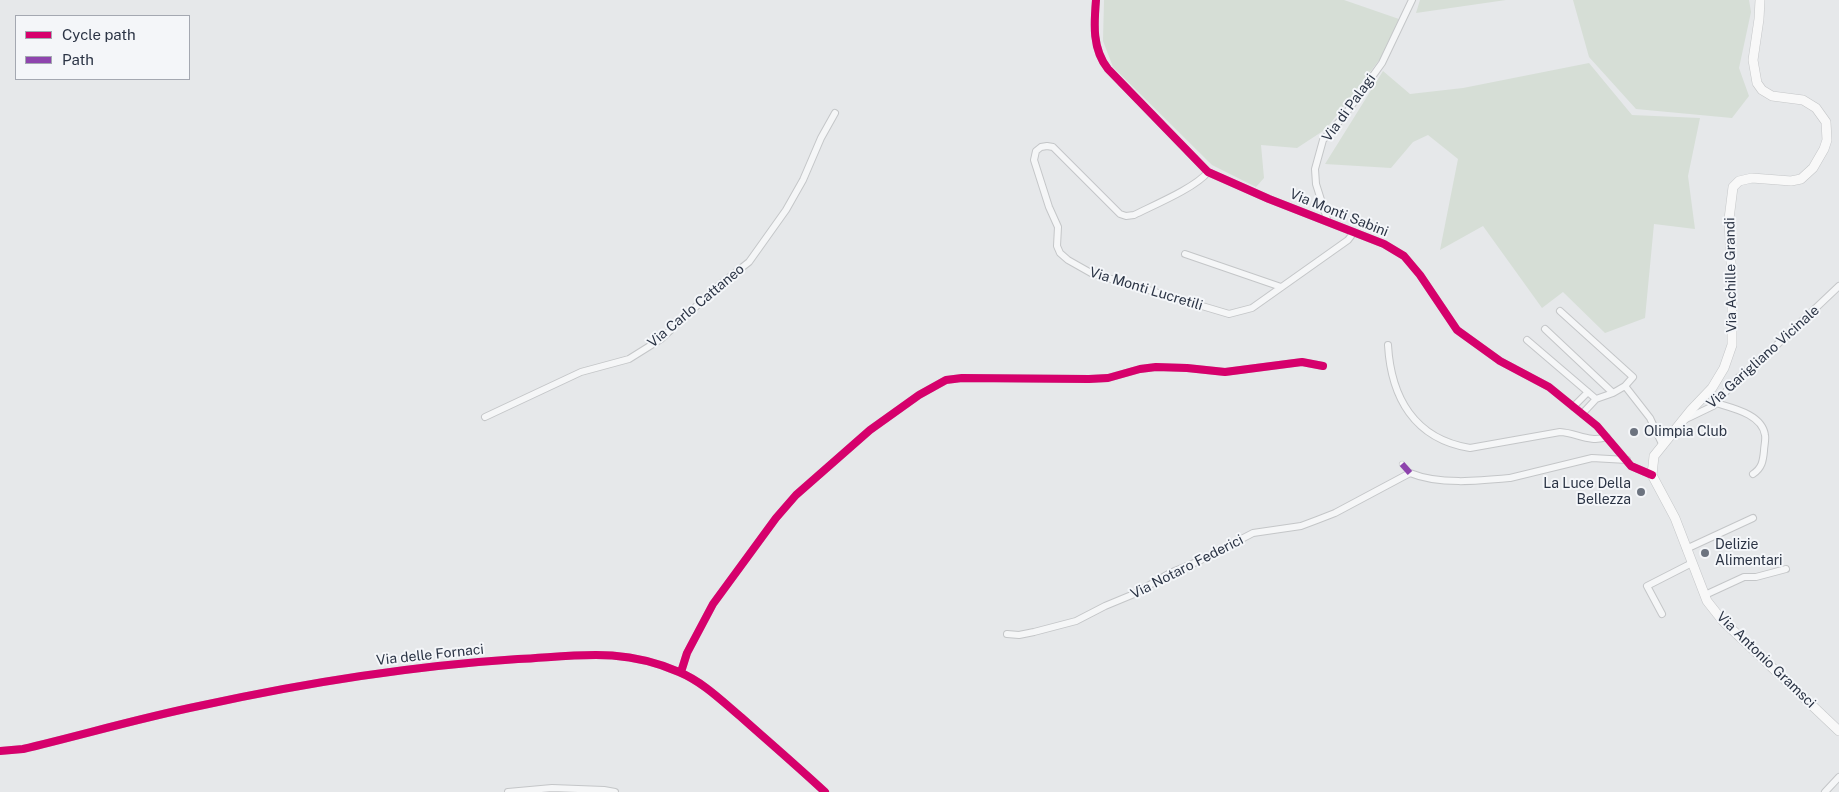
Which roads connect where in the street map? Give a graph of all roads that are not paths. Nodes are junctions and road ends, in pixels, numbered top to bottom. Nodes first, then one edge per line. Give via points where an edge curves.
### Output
1 (1096, 0) edge
2 (1412, 0) edge
3 (1760, 0) edge
4 (835, 113) dead end
5 (1208, 172) junction
6 (1328, 222) junction
7 (1354, 232) junction
8 (1185, 254) dead end
9 (1281, 286) junction
10 (1839, 286) edge
11 (1560, 311) dead end
12 (1545, 329) dead end
13 (1527, 340) dead end
14 (1388, 345) dead end
15 (1323, 366) dead end
16 (1624, 386) junction
17 (1588, 392) junction
18 (1613, 393) junction
19 (1596, 399) junction
20 (1716, 402) junction
21 (1573, 407) junction
22 (1582, 414) junction
23 (485, 417) dead end
24 (1682, 422) junction
25 (1607, 437) junction
26 (1663, 446) junction
27 (1627, 460) junction
28 (1402, 464) dead end
29 (1410, 473) junction
30 (1753, 474) dead end
31 (1652, 475) junction
32 (1753, 518) dead end
33 (1686, 548) junction
34 (1692, 563) junction
35 (1786, 569) dead end
36 (1705, 595) junction
37 (1662, 614) dead end
38 (1007, 634) dead end
39 (681, 672) junction
40 (1839, 731) edge
41 (0, 751) edge
42 (1839, 777) edge
43 (508, 792) edge
44 (615, 792) edge
45 (824, 792) edge
46 (1826, 792) edge

1 - 5 street, Via Monti Sabini via 1095,44 1102,61
2 - 6 street, Via di Palagi via 1382,63 1323,140 1315,169 1316,184
3 - 24 main road, Via Achille Grandi via 1753,60 1757,83 1772,96 1809,102 1819,110 1828,133 1824,149 1806,176 1794,181 1752,178 1739,181 1733,187 1729,219 1732,345 1712,388
4 - 23 street, Via Carlo Cattaneo via 786,210 749,262 661,339 629,359 580,372
5 - 6 street, Via Monti Sabini
5 - 9 street, Via Monti Lucretili via 1185,188 1134,215 1126,216 1120,214 1053,147 1041,147 1034,160 1058,227 1057,246 1060,253 1080,268 1229,314 1252,308
6 - 7 street, Via Monti Sabini
7 - 9 street, Via Monti Lucretili via 1348,240
7 - 21 street, Via Monti Sabini via 1404,256 1457,330 1500,361 1549,387
8 - 9 street
10 - 20 street, Via Garigliano Vicinale
11 - 16 street via 1634,376
12 - 18 street
13 - 17 street
14 - 25 street via 1395,382 1410,416 1428,433 1456,446 1470,448 1560,432 1598,440
15 - 39 street via 1302,362 1225,372 1156,367 1108,378 962,378 941,382 870,430 796,495 712,604
16 - 18 street
16 - 26 street via 1650,418
17 - 19 street
17 - 21 street
18 - 19 street
19 - 22 street
20 - 24 street, Via Garigliano Vicinale
20 - 30 street via 1747,414 1760,424 1766,435 1762,462
21 - 22 street, Via Monti Sabini
22 - 25 street, Via Monti Sabini
24 - 26 main road, Via Achille Grandi
25 - 27 street, Via Monti Sabini
26 - 31 main road, Via Achille Grandi via 1654,456
27 - 29 street via 1592,458 1498,479 1438,480
27 - 31 street, Via Monti Sabini via 1632,466
28 - 29 street
29 - 38 street, Via Notaro Federici via 1317,520 1253,534 1170,572 1134,594 1076,621 1019,635
31 - 33 main road, Via Antonio Gramsci via 1675,518
32 - 33 street
33 - 34 main road, Via Antonio Gramsci
34 - 36 main road, Via Antonio Gramsci
34 - 37 street via 1647,586
35 - 36 street via 1744,577
36 - 40 main road, Via Antonio Gramsci via 1722,620
39 - 41 street, Via delle Fornaci via 640,659 605,654 414,668 197,706 23,749
39 - 45 street, Via delle Fornaci via 717,696
42 - 46 street
43 - 44 street via 552,788

